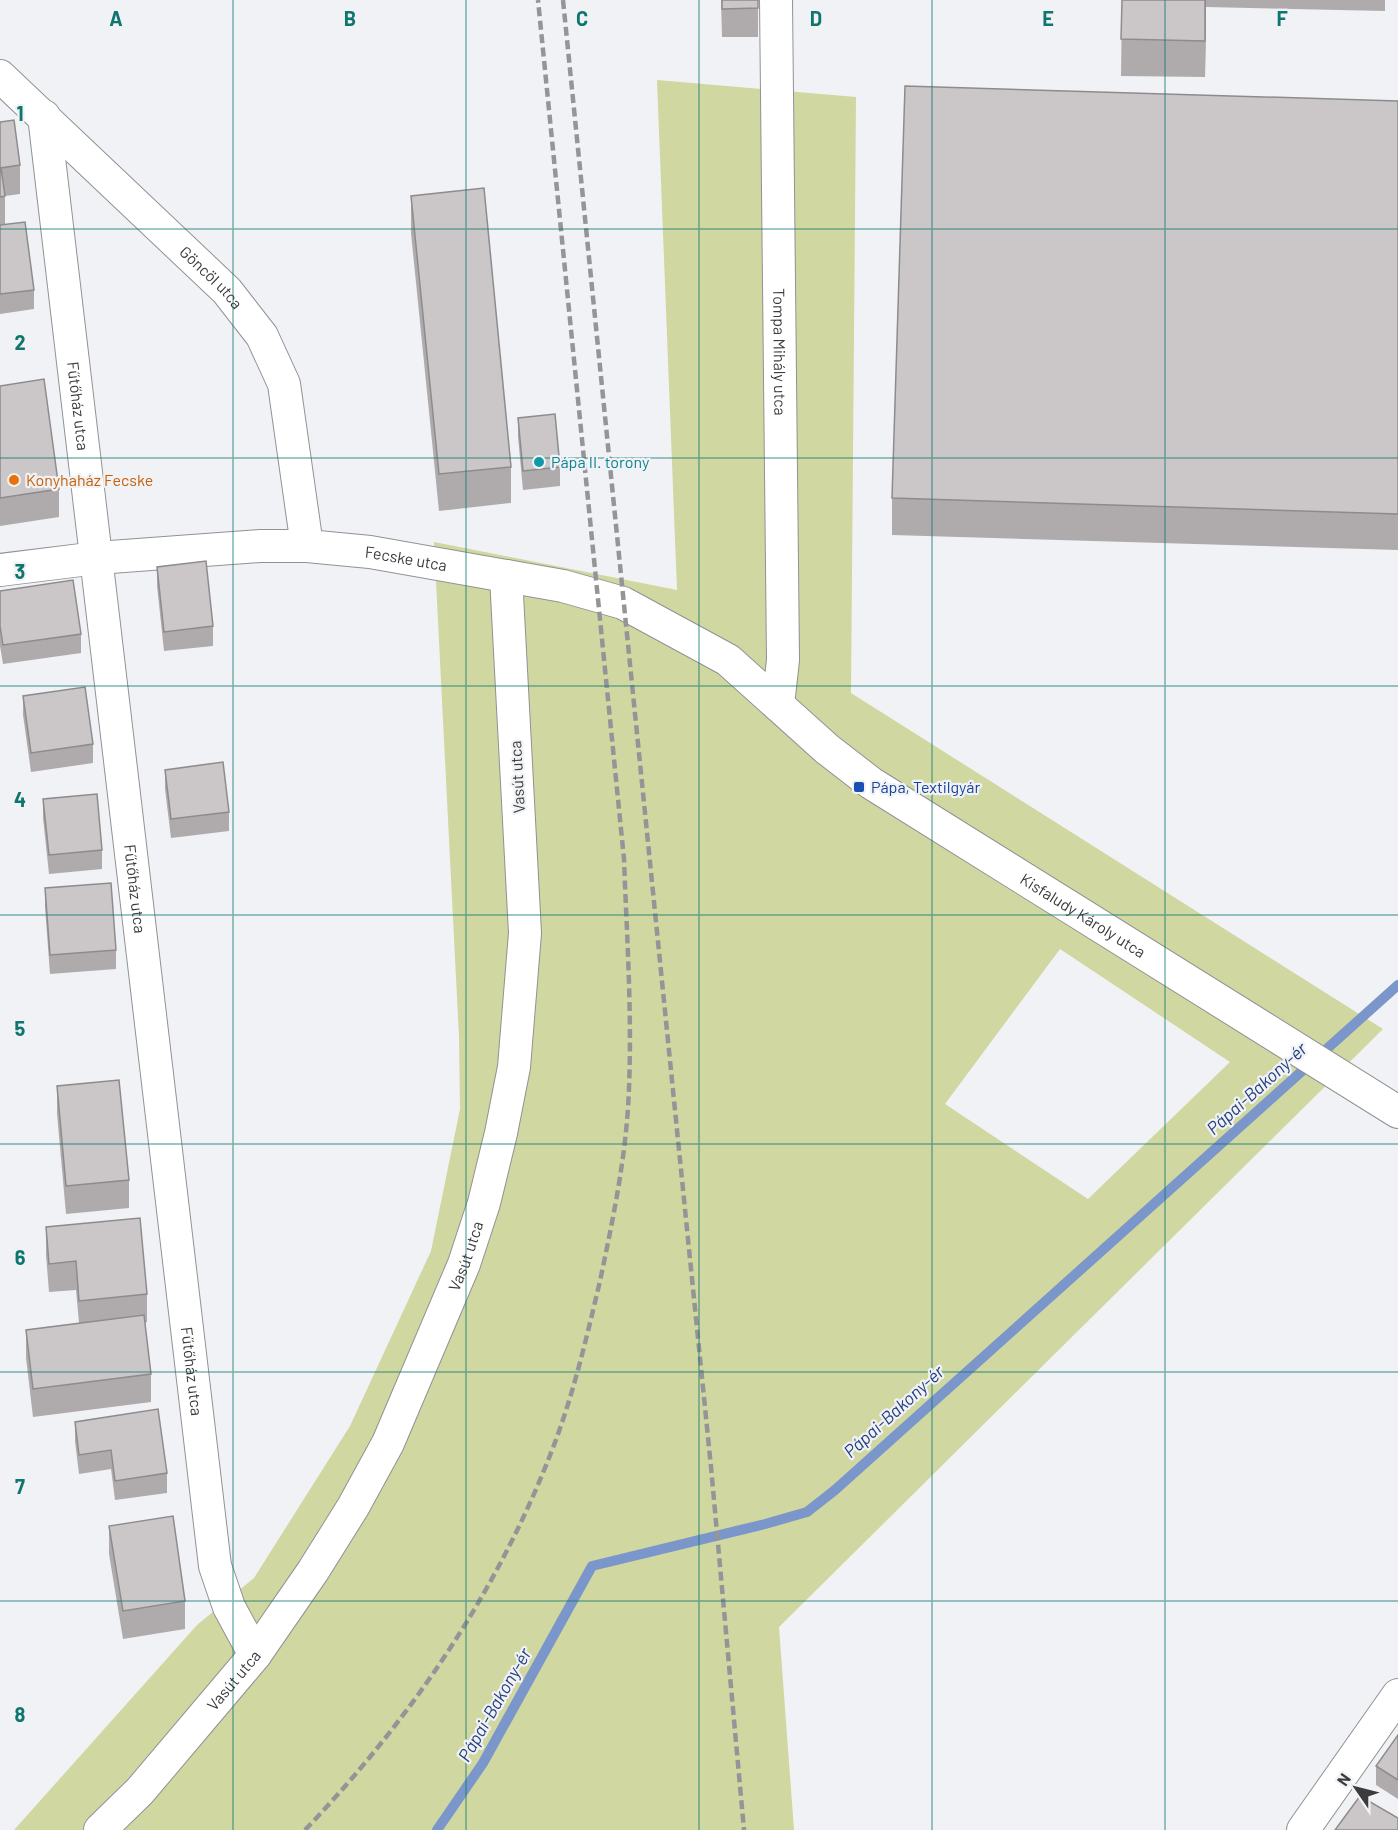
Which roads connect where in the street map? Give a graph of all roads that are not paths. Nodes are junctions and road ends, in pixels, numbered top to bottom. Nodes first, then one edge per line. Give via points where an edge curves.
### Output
1 (776, 0) edge
2 (0, 76) edge
3 (44, 116) junction
4 (307, 546) junction
5 (97, 558) junction
6 (0, 570) edge
7 (506, 576) junction
8 (778, 705) junction
9 (1398, 1112) edge
10 (255, 1654) junction
11 (1398, 1695) edge
12 (100, 1830) edge
13 (1303, 1830) edge

1 - 8 street, Tompa Mihály utca via 783,660
2 - 3 street, Göncöl utca
3 - 4 street, Göncöl utca via 227,291 262,336 284,384
3 - 5 street, Fűtőház utca
4 - 5 street, Fecske utca
4 - 7 street, Fecske utca via 370,552
5 - 6 street, Fecske utca
5 - 10 street, Fűtőház utca via 214,1566 229,1607
7 - 8 street, Fecske utca via 563,586 623,603 728,660
7 - 10 street, Vasút utca via 525,933 514,1067 501,1133 464,1264 388,1443 313,1571
8 - 9 street, Kisfaludy Károly utca via 871,783
10 - 12 street, Vasút utca via 140,1791
11 - 13 street

